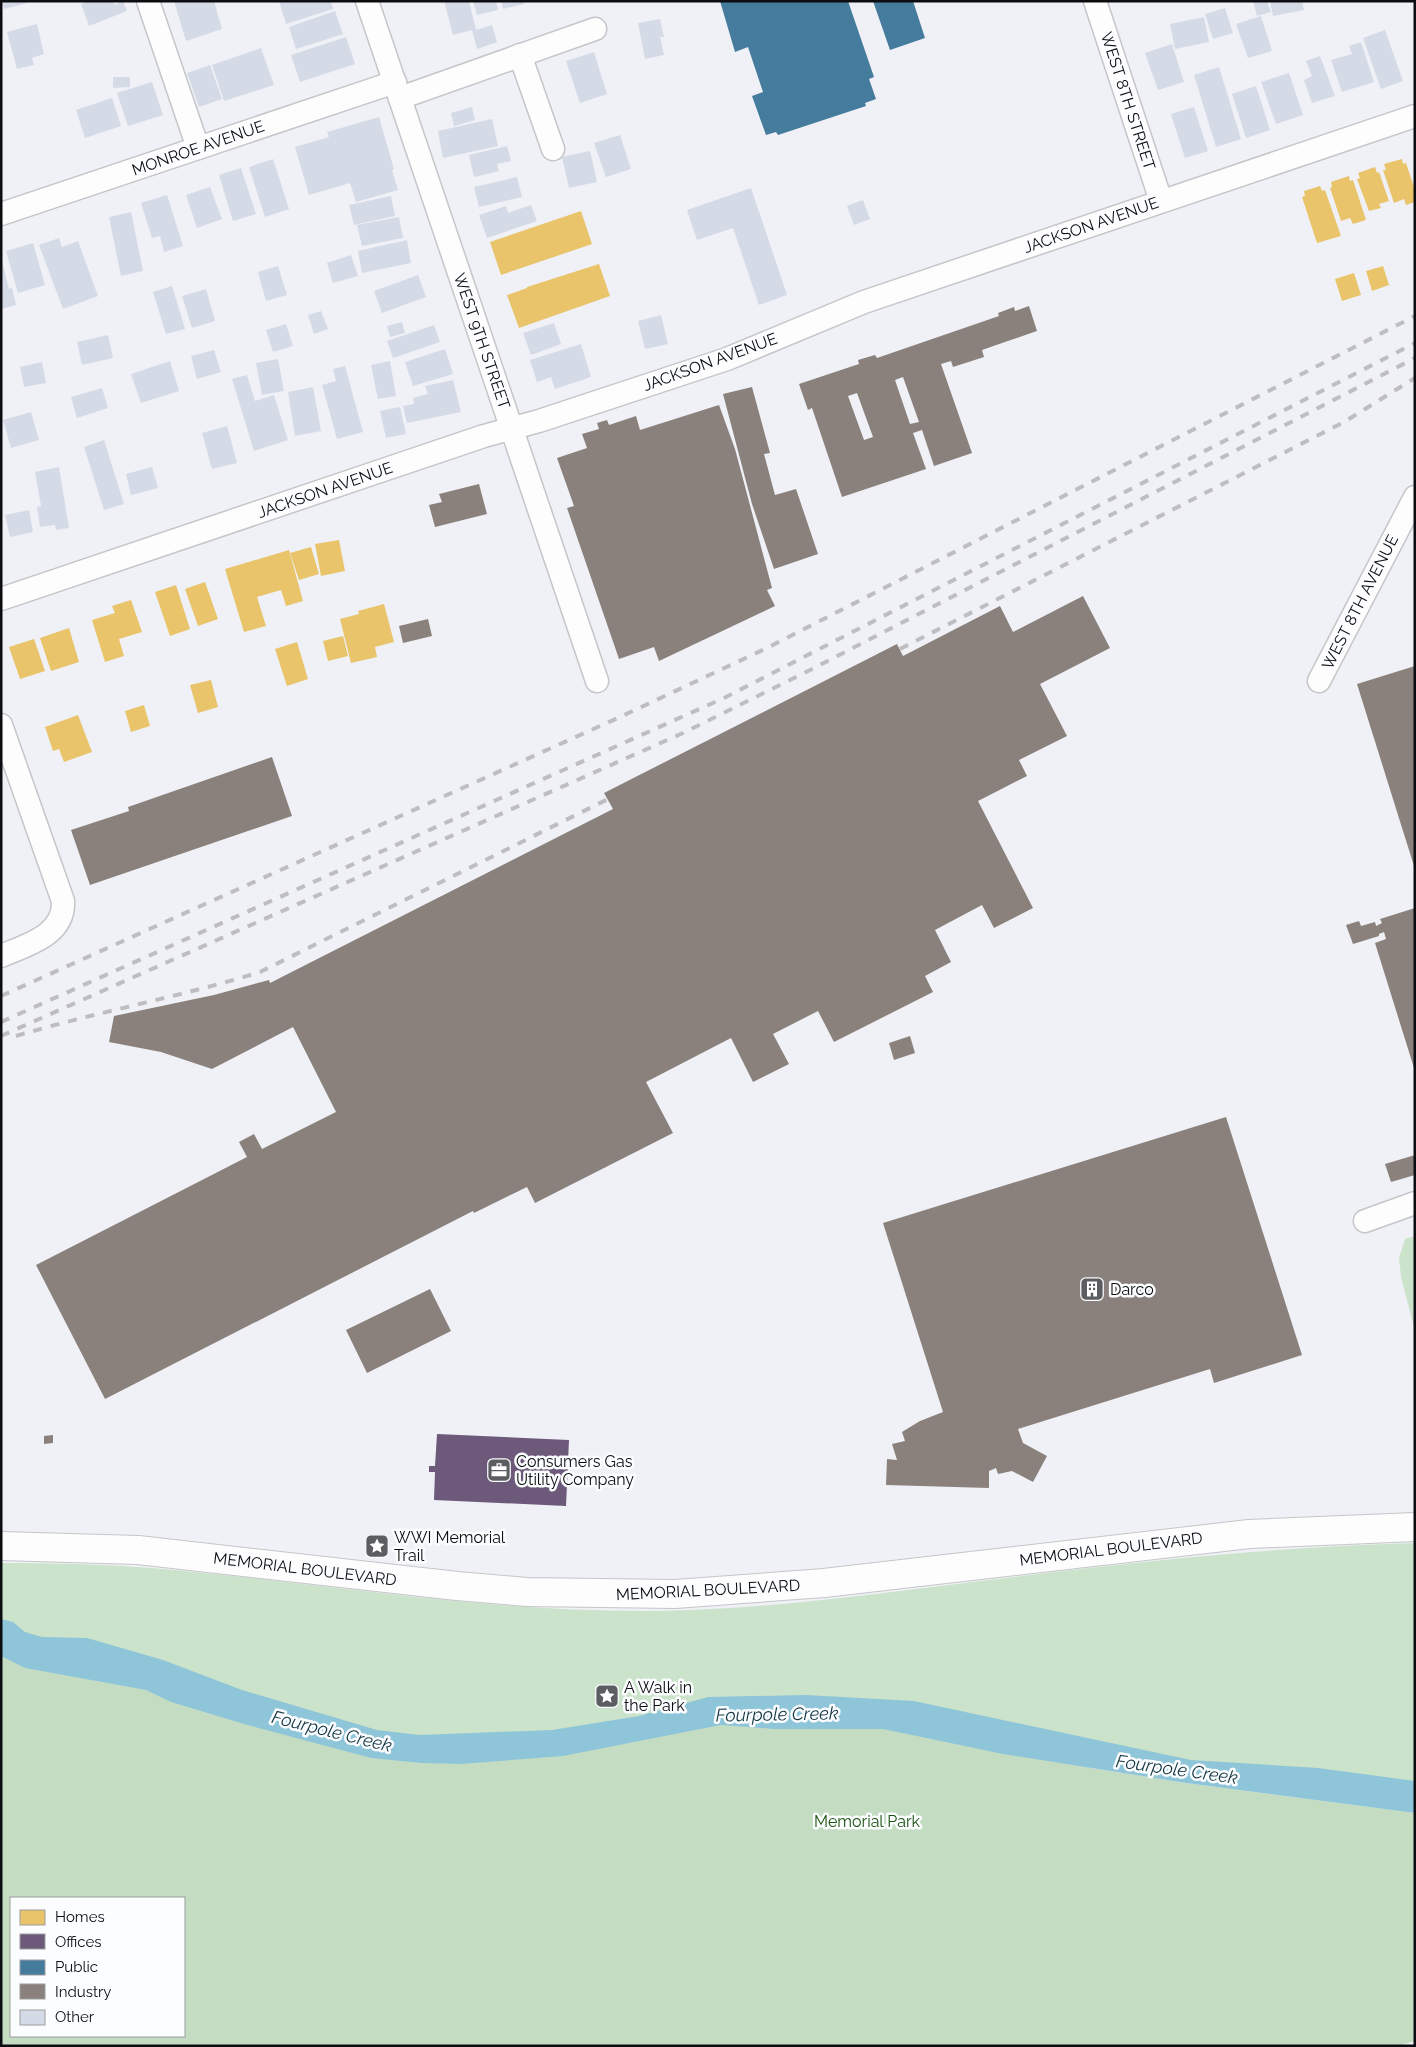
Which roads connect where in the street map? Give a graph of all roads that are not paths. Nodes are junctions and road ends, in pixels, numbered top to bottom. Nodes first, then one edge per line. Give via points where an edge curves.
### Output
1 (148, 1) edge
2 (1095, 1) edge
3 (372, 3) edge
4 (595, 29) dead end
5 (520, 55) junction
6 (398, 90) junction
7 (1415, 116) edge
8 (198, 148) junction
9 (553, 149) dead end
10 (1161, 201) junction
11 (1, 214) edge
12 (512, 428) junction
13 (1415, 497) edge
14 (1, 599) edge
15 (596, 681) dead end
16 (1319, 681) dead end
17 (1, 725) edge
18 (1, 956) edge
19 (1415, 1203) edge
20 (1365, 1221) dead end
21 (1415, 1527) edge
22 (1, 1546) edge

1 - 8 street
2 - 10 street, WEST 8TH STREET
3 - 6 street, WEST 9TH STREET
4 - 5 street, MONROE AVENUE
5 - 6 street, MONROE AVENUE
5 - 9 street
6 - 8 street, MONROE AVENUE
6 - 12 street, WEST 9TH STREET
7 - 10 street, JACKSON AVENUE
8 - 11 street, MONROE AVENUE
10 - 12 street, JACKSON AVENUE via 864,302 727,359
12 - 14 street, JACKSON AVENUE
12 - 15 street, WEST 9TH STREET
13 - 16 street, WEST 8TH AVENUE
17 - 18 street via 64,911 45,936
19 - 20 street
21 - 22 street, MEMORIAL BOULEVARD via 1249,1534 841,1582 675,1594 527,1592 138,1550

